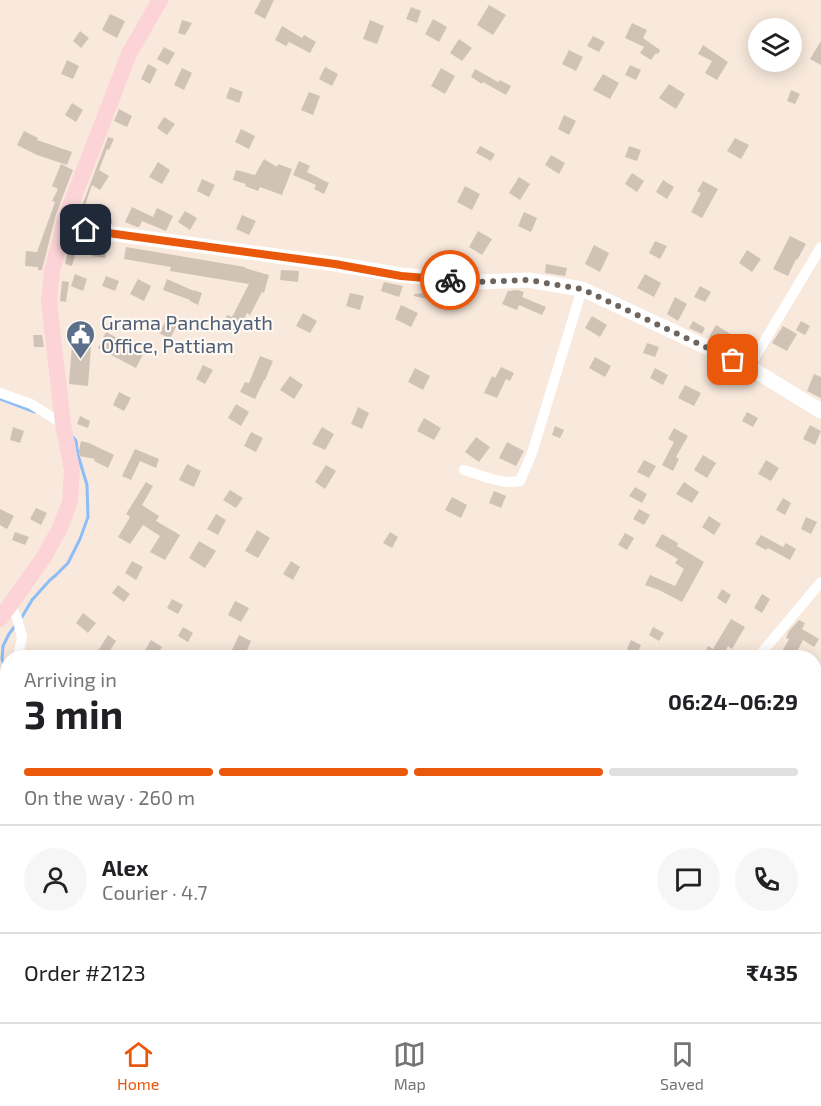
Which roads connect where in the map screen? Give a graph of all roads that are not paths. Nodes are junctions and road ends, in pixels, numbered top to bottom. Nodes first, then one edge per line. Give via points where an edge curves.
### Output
1 (160, 0) edge
2 (63, 227) junction
3 (821, 248) edge
4 (582, 289) junction
5 (749, 367) junction
6 (0, 393) edge
7 (821, 411) edge
8 (63, 424) junction
9 (464, 470) dead end
10 (821, 582) edge
11 (5, 612) edge
12 (19, 650) edge
13 (767, 650) edge

1 - 2 main road via 129,54
2 - 4 main road via 401,276 475,282 528,280
2 - 8 main road via 49,302
3 - 5 street
4 - 5 main road
4 - 9 street via 520,481 503,482
5 - 7 main road
6 - 8 street via 31,404
8 - 11 main road via 72,470 70,502 44,557
10 - 13 street
11 - 12 street via 16,618 22,637

